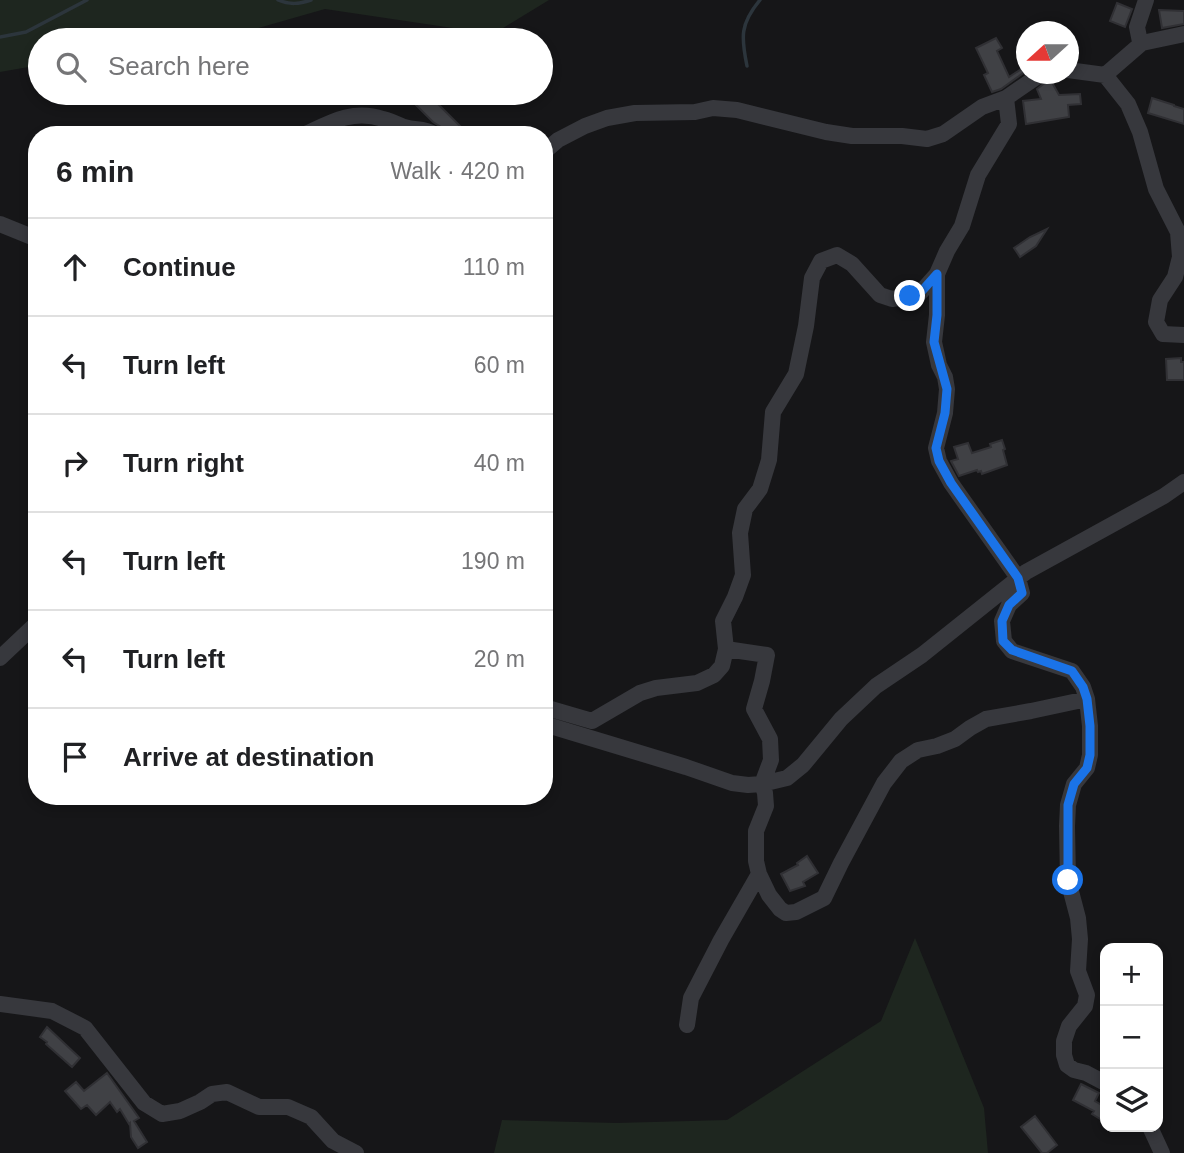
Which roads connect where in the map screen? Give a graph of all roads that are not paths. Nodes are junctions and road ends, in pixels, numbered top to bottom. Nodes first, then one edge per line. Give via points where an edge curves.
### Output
1 (1146, 0) edge
2 (1184, 34) edge
3 (1142, 43) junction
4 (1079, 71) edge
5 (1105, 75) junction
6 (1028, 84) edge
7 (1006, 98) junction
8 (323, 126) edge
9 (402, 126) edge
10 (553, 144) edge
11 (0, 224) edge
12 (28, 235) edge
13 (937, 274) junction
14 (1184, 335) edge
15 (1184, 482) edge
16 (1018, 578) junction
17 (28, 632) edge
18 (726, 649) junction
19 (0, 658) edge
20 (1087, 699) junction
21 (553, 709) edge
22 (553, 727) edge
23 (762, 784) junction
24 (759, 874) junction
25 (0, 1004) edge
26 (687, 1025) dead end
27 (1100, 1081) edge
28 (1152, 1132) edge
29 (356, 1153) edge
30 (1161, 1153) edge

1 - 3 street via 1137,27
2 - 3 street
3 - 5 street
4 - 5 street
5 - 14 street via 1128,104 1156,189 1178,232 1180,257 1175,277 1160,300 1156,322 1163,334
6 - 7 street
7 - 10 street via 927,139 852,136 713,108 607,118
7 - 13 street via 1009,124 978,176 962,226
8 - 9 street via 358,114
11 - 12 street
13 - 16 street via 934,342 947,389 936,448 939,461
13 - 18 street via 921,292 892,299 880,295 852,264 837,255 821,261 812,278 796,373 773,412 769,460 760,489 745,509 740,533 743,575 723,621
15 - 16 street
16 - 20 street via 1022,593 1009,605 1002,621 1003,641 1012,650 1072,671
16 - 23 street via 876,686 795,772
17 - 19 street
18 - 21 street via 715,675 697,683 640,693 592,721
18 - 23 street via 767,655 754,709 770,739 771,760
20 - 24 street via 986,719 955,739 918,750 901,761 884,783 824,898 809,907 786,913 769,895
20 - 27 street via 1090,755 1087,768 1074,784 1067,826 1068,880 1080,939 1078,971 1087,995 1069,1026 1064,1055 1067,1065
22 - 23 street via 732,783
23 - 24 street via 766,807 755,846
24 - 26 street via 691,998
25 - 29 street via 52,1011 86,1028 144,1103 162,1114 227,1091 259,1107 288,1108 311,1116 333,1141
28 - 30 street

